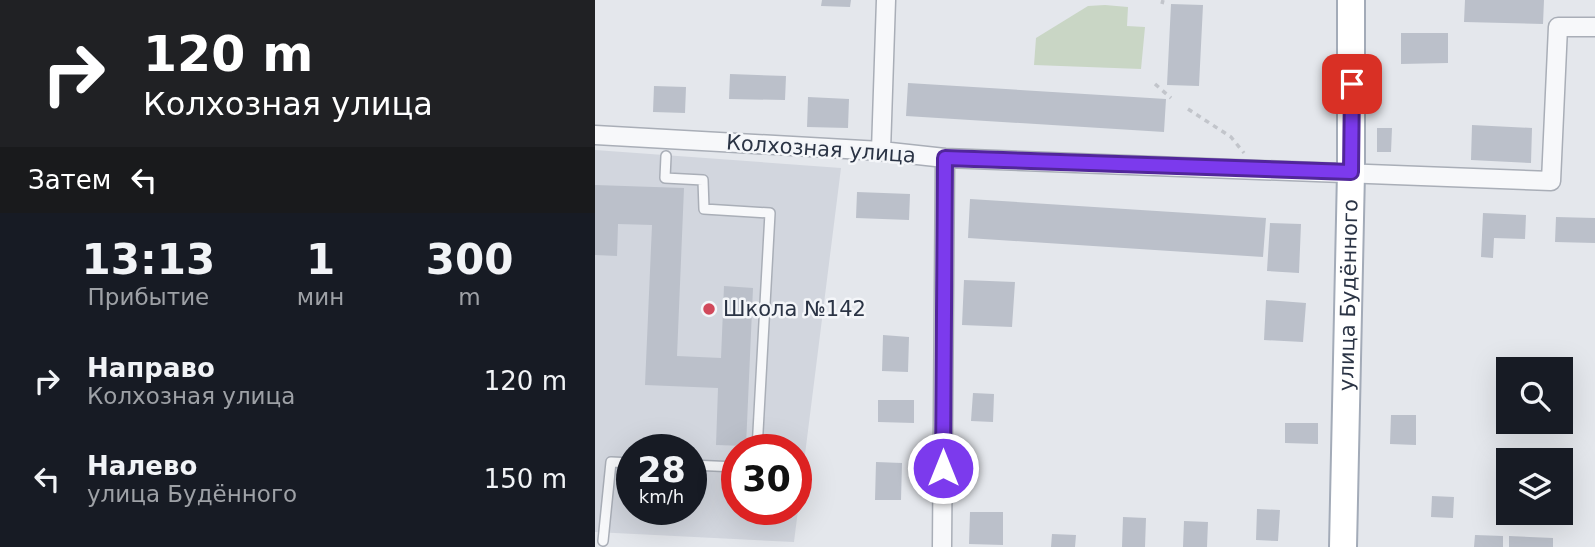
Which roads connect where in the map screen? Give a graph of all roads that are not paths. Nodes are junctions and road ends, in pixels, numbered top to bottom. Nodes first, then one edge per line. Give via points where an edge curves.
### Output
1 (886, 0) edge
2 (1351, 0) edge
3 (1595, 27) edge
4 (595, 135) edge
5 (881, 151) junction
6 (666, 156) dead end
7 (945, 158) junction
8 (1351, 172) junction
9 (758, 434) edge
10 (616, 462) edge
11 (603, 541) dead end
12 (942, 547) edge
13 (1343, 547) edge

1 - 5 street
2 - 8 main road, улица Будённого
3 - 8 street, Колхозная улица via 1558,27 1551,181
4 - 5 street, Колхозная улица
5 - 7 street, Колхозная улица
6 - 9 lane via 665,178 703,180 704,209 770,213
7 - 8 street, Колхозная улица via 1170,159 1257,169
7 - 12 street
8 - 13 main road, улица Будённого
10 - 11 lane via 611,462

